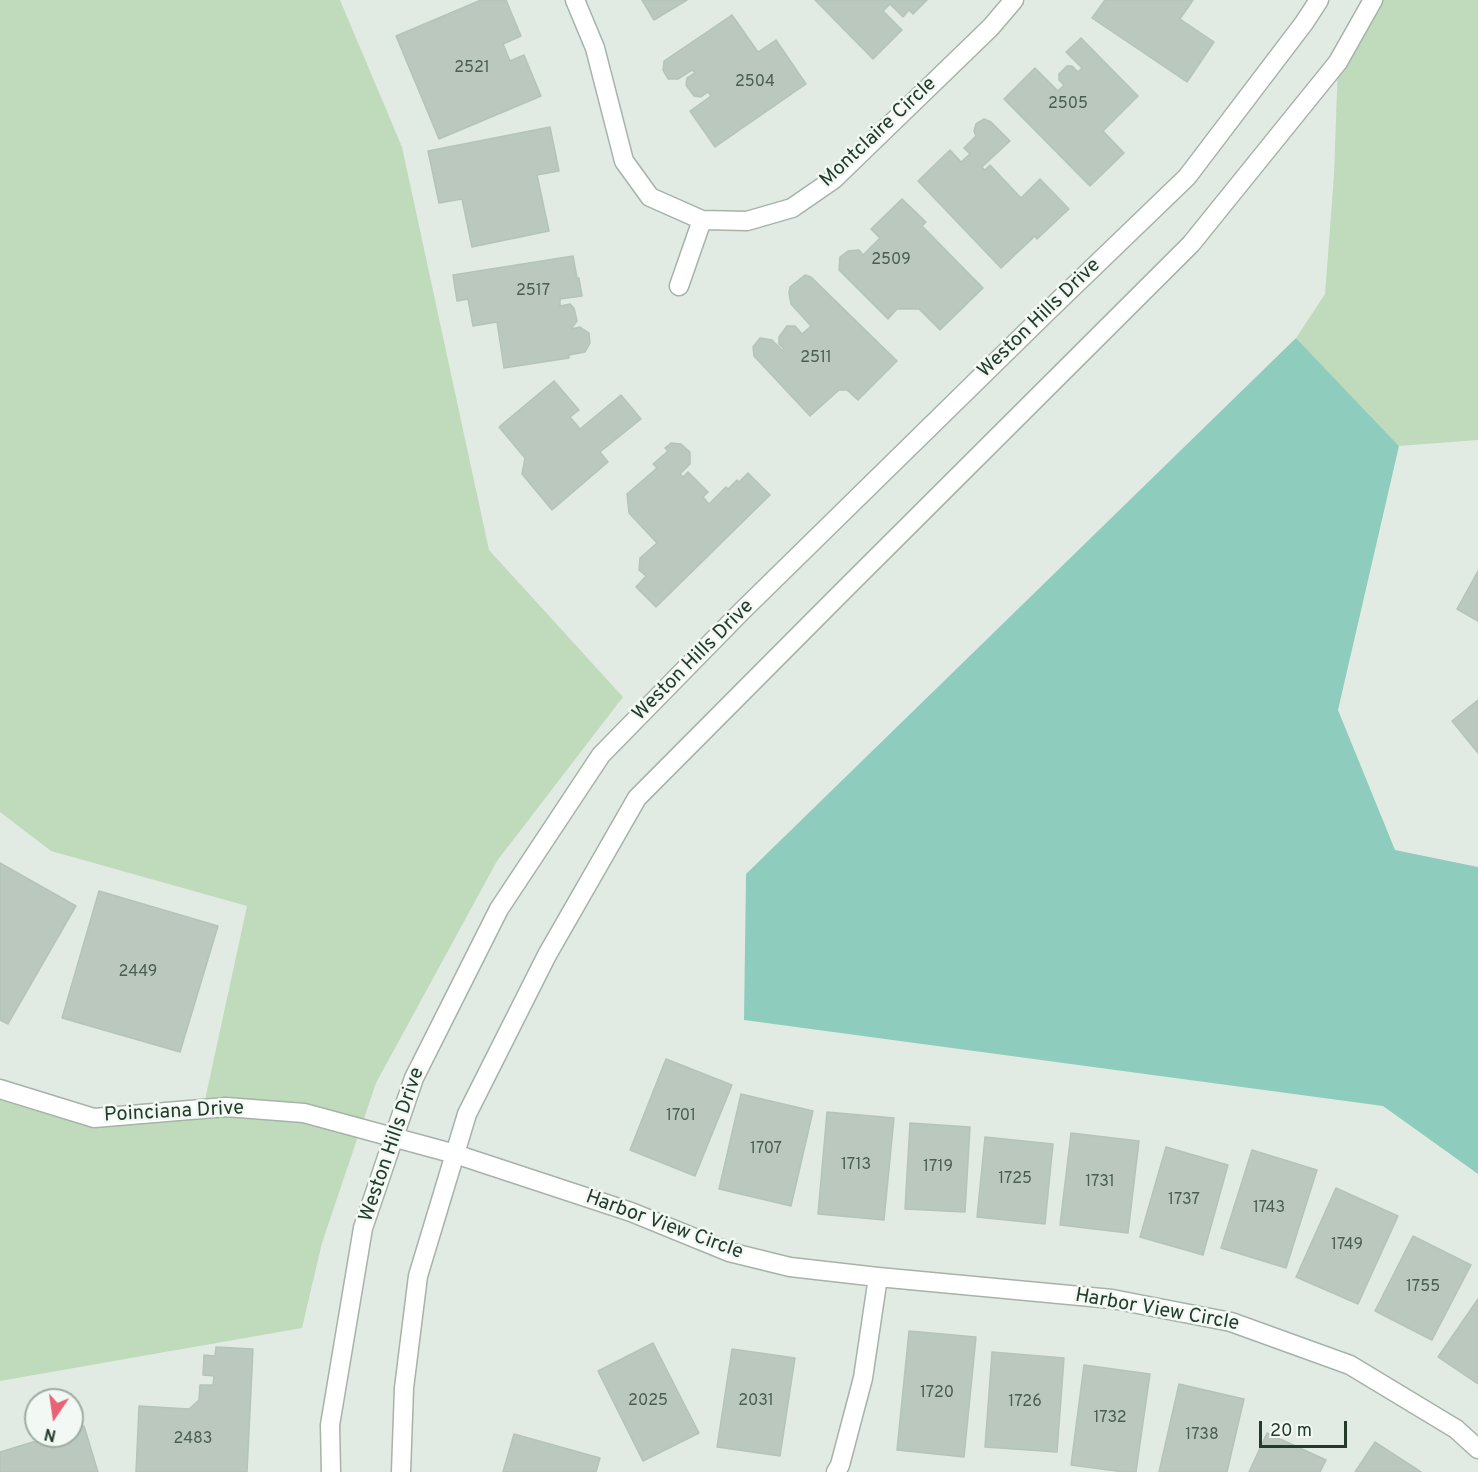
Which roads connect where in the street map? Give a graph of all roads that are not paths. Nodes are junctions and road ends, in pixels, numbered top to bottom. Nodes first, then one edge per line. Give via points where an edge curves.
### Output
1 (575, 0) edge
2 (1014, 0) edge
3 (1319, 0) edge
4 (1372, 0) edge
5 (702, 220) junction
6 (679, 286) dead end
7 (0, 1089) edge
8 (394, 1137) junction
9 (455, 1154) junction
10 (878, 1277) junction
11 (1478, 1449) edge
12 (332, 1472) edge
13 (401, 1472) edge
14 (836, 1472) edge

1 - 5 street, Montclaire Circle via 595,48 624,161 650,197
2 - 5 street, Montclaire Circle via 834,179 792,208 747,221
3 - 8 street, Weston Hills Drive via 1187,177 742,611 601,755 499,909 414,1078
4 - 9 street via 1338,62 1191,244 637,798 547,954 467,1114
5 - 6 street
7 - 8 street, Poinciana Drive via 94,1118 226,1107 304,1113
8 - 9 street, Poinciana Drive
8 - 12 street, Weston Hills Drive via 363,1228 330,1425
9 - 10 street, Harbor View Circle via 631,1212 729,1252 790,1267
9 - 13 street via 418,1276 404,1388
10 - 11 street, Harbor View Circle via 1112,1299 1231,1322 1350,1365 1456,1429
10 - 14 street via 863,1378

